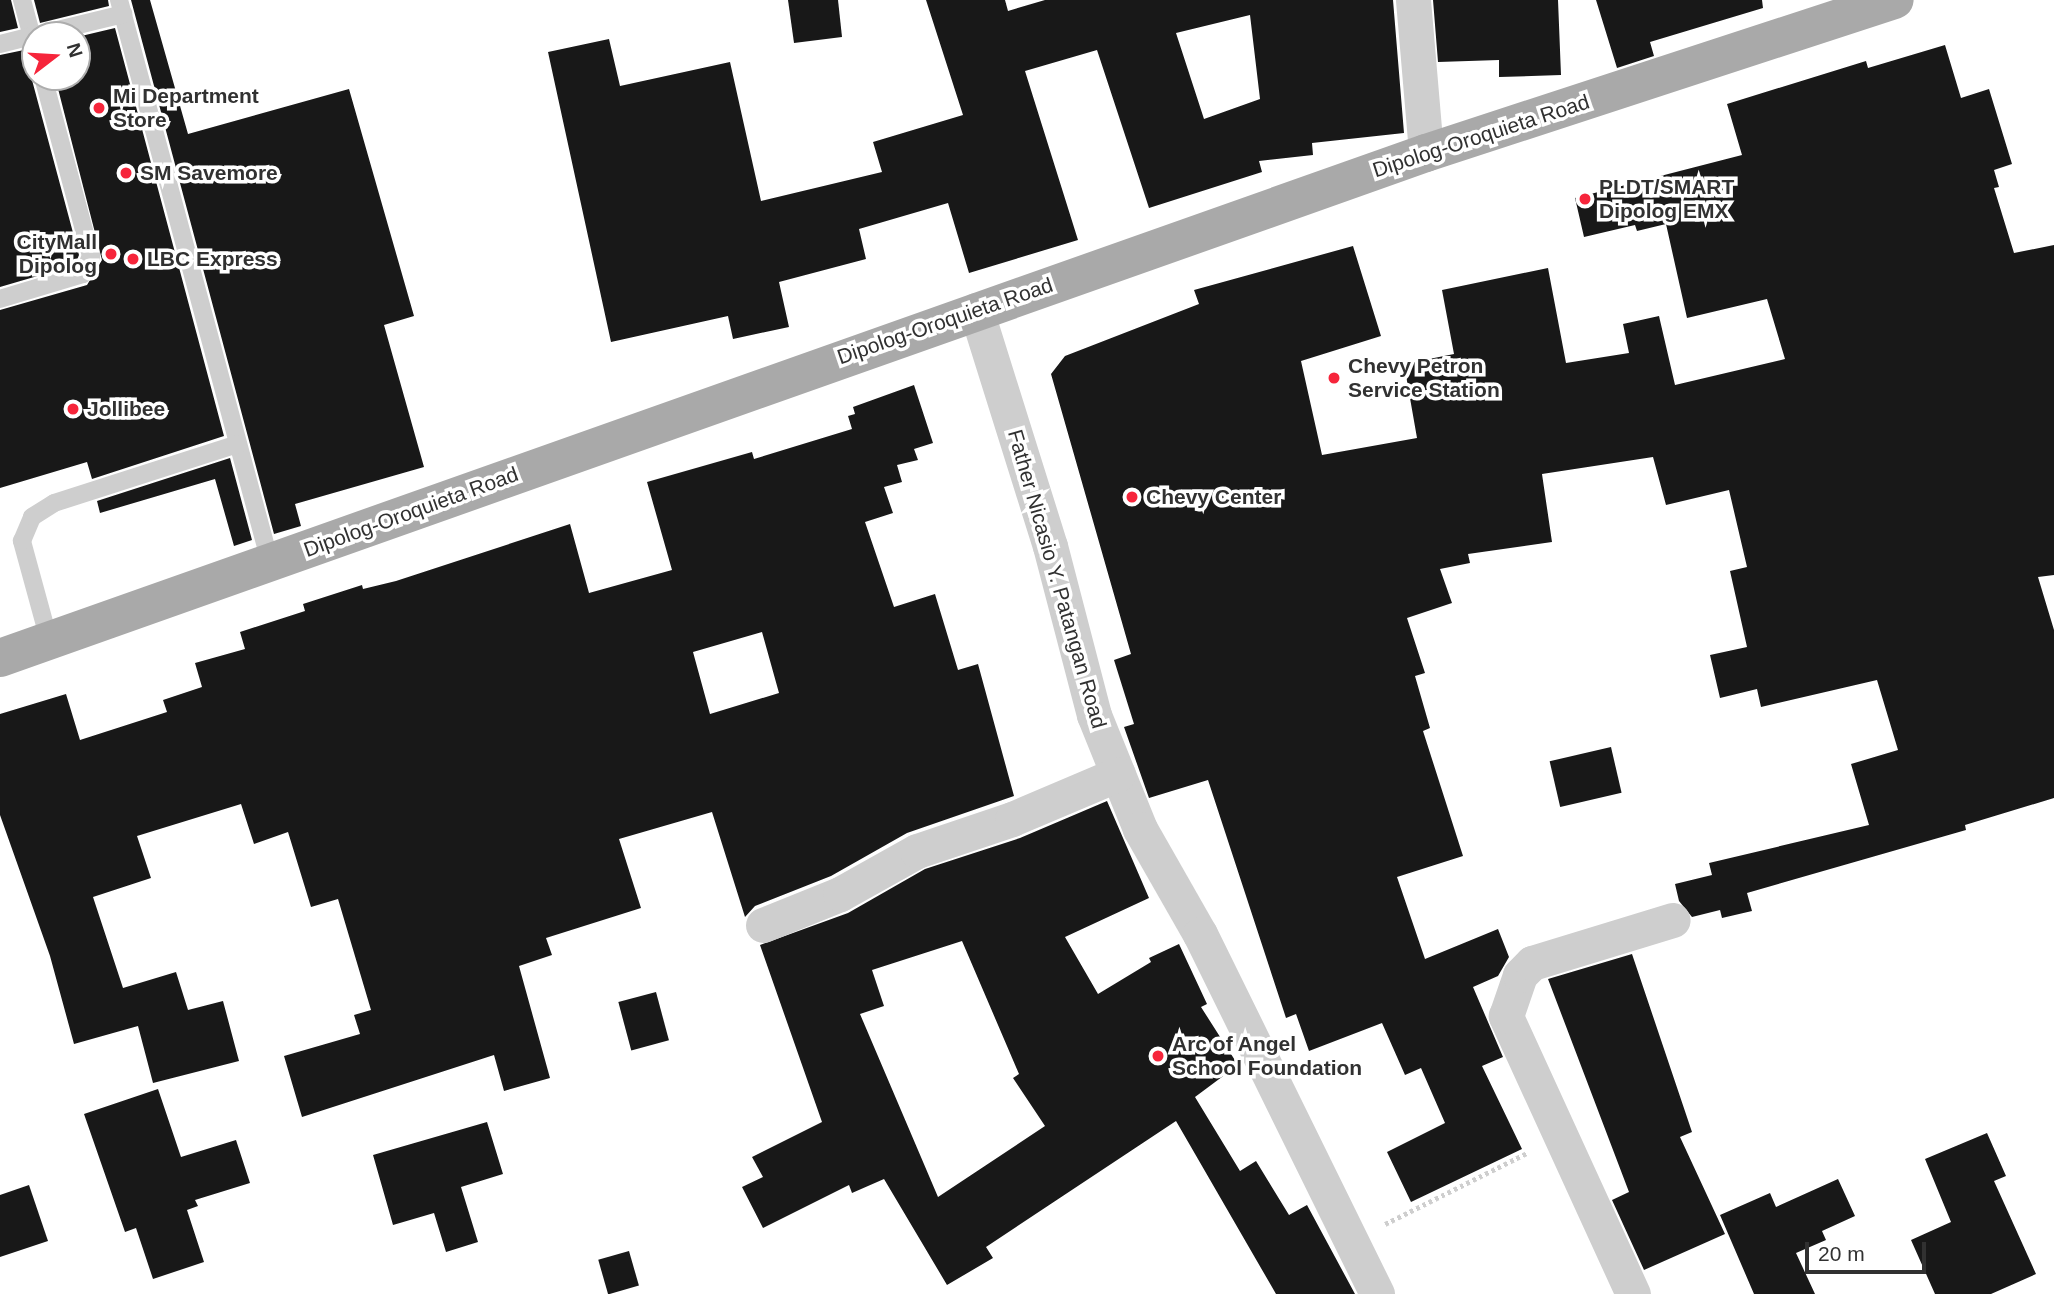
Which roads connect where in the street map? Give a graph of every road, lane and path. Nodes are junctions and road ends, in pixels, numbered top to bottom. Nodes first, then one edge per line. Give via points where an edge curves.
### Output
1 (22, 0) edge
2 (1413, 0) edge
3 (1895, 0) edge
4 (121, 7) edge
5 (1828, 11) edge
6 (29, 21) edge
7 (83, 21) edge
8 (21, 41) edge
9 (0, 44) edge
10 (47, 91) edge
11 (1426, 153) junction
12 (0, 299) edge
13 (976, 310) junction
14 (238, 444) junction
15 (270, 562) junction
16 (49, 640) junction
17 (0, 658) edge
18 (1118, 774) junction
19 (1674, 920) dead end
20 (763, 925) dead end
21 (1559, 1136) junction
22 (1352, 1242) junction
23 (1377, 1294) edge
24 (1633, 1294) edge

1 - 6 lane
2 - 11 street
3 - 5 main road, Dipolog-Oroquieta Road
4 - 7 lane
4 - 14 lane
5 - 11 main road, Dipolog-Oroquieta Road
8 - 9 lane
10 - 12 lane via 91,256 83,274
11 - 13 main road, Dipolog-Oroquieta Road
13 - 15 main road, Dipolog-Oroquieta Road
13 - 18 street, Father Nicasio Y. Patangan Road via 1050,546 1094,715
14 - 15 lane
14 - 16 lane via 54,503 32,517 22,541
15 - 16 main road, Dipolog-Oroquieta Road
16 - 17 main road, Dipolog-Oroquieta Road
18 - 20 street via 1012,819 916,851 840,894
18 - 22 street, Father Nicasio Y. Patangan Road via 1140,830 1200,934
19 - 21 street via 1532,963 1520,975 1506,1016
21 - 22 path
21 - 24 street
22 - 23 street, Father Nicasio Y. Patangan Road

